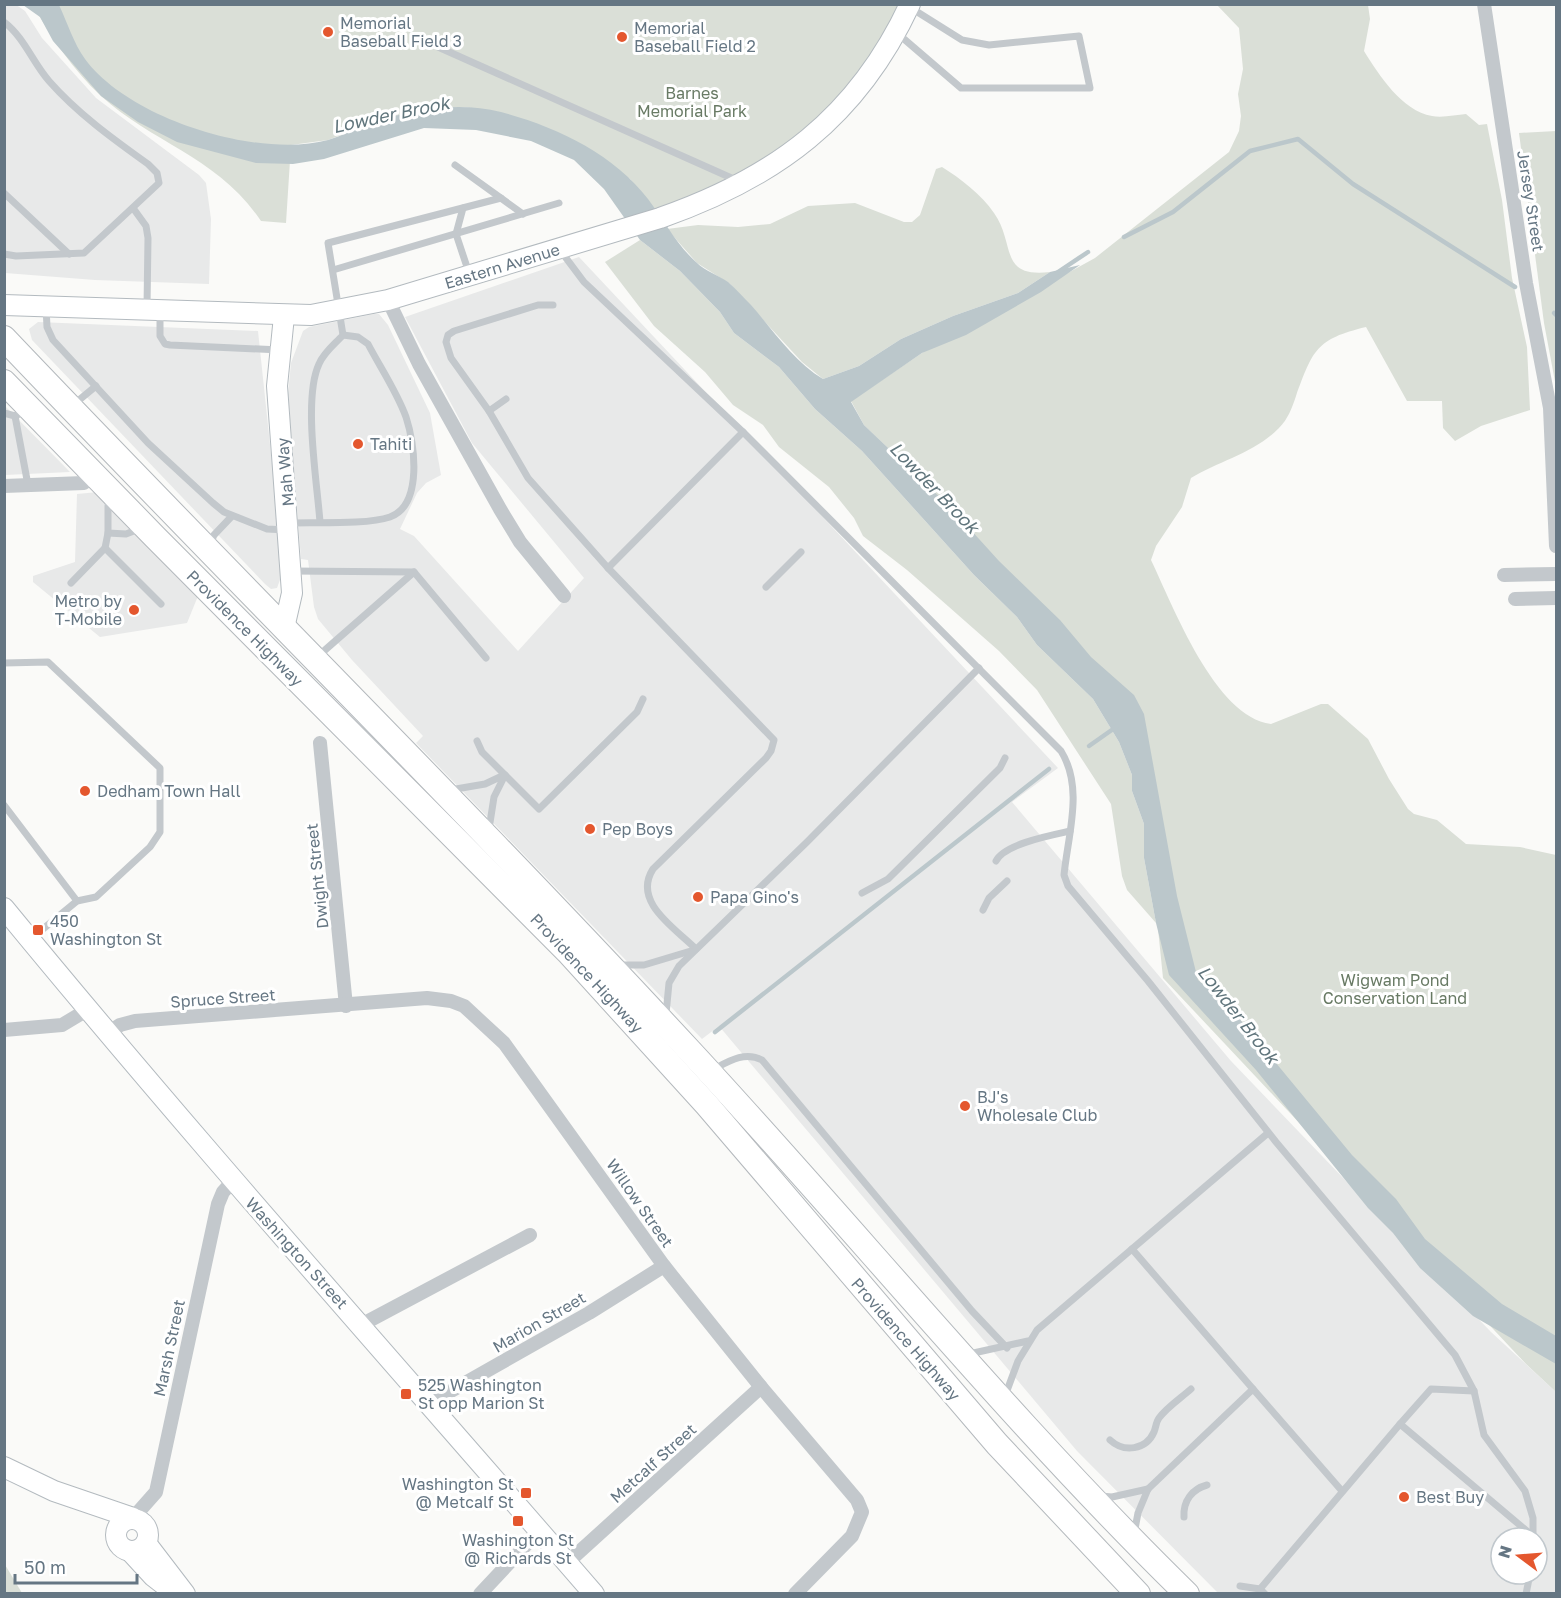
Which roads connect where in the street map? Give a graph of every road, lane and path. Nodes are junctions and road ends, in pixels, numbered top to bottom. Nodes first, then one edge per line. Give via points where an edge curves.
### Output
1 (1484, 4) edge
2 (909, 5) edge
3 (4, 22) edge
4 (896, 32) junction
5 (438, 47) dead end
6 (455, 165) dead end
7 (744, 184) junction
8 (4, 193) edge
9 (501, 198) junction
10 (559, 203) dead end
11 (133, 208) junction
12 (463, 208) junction
13 (523, 214) junction
14 (456, 234) junction
15 (560, 249) junction
16 (4, 254) edge
17 (69, 254) junction
18 (333, 270) junction
19 (470, 276) junction
20 (388, 300) junction
21 (46, 305) junction
22 (553, 305) dead end
23 (4, 306) edge
24 (153, 310) junction
25 (341, 310) junction
26 (284, 315) junction
27 (343, 335) junction
28 (4, 338) edge
29 (280, 350) junction
30 (4, 382) edge
31 (96, 386) junction
32 (506, 399) dead end
33 (71, 407) junction
34 (489, 411) junction
35 (22, 412) junction
36 (4, 413) edge
37 (743, 432) junction
38 (84, 483) dead end
39 (28, 485) junction
40 (6, 486) edge
41 (108, 506) dead end
42 (232, 516) junction
43 (320, 522) junction
44 (145, 526) junction
45 (289, 526) junction
46 (108, 533) junction
47 (1557, 546) edge
48 (105, 548) junction
49 (208, 549) junction
50 (801, 552) dead end
51 (608, 568) junction
52 (292, 571) junction
53 (414, 572) junction
54 (1557, 574) edge
55 (1504, 575) dead end
56 (71, 583) dead end
57 (766, 587) dead end
58 (564, 596) dead end
59 (1557, 598) edge
60 (1515, 599) dead end
61 (161, 604) dead end
62 (284, 628) junction
63 (486, 658) dead end
64 (318, 661) junction
65 (4, 663) edge
66 (979, 668) junction
67 (643, 699) dead end
68 (477, 741) dead end
69 (320, 743) dead end
70 (1005, 758) dead end
71 (505, 775) junction
72 (441, 789) junction
73 (4, 805) edge
74 (1070, 831) junction
75 (494, 844) junction
76 (996, 861) dead end
77 (1007, 881) dead end
78 (862, 893) dead end
79 (77, 901) junction
80 (4, 908) edge
81 (983, 910) dead end
82 (30, 939) junction
83 (696, 949) junction
84 (610, 965) junction
85 (346, 1006) junction
86 (87, 1010) junction
87 (666, 1025) junction
88 (4, 1030) edge
89 (106, 1034) junction
90 (709, 1071) junction
91 (1268, 1133) junction
92 (233, 1182) junction
93 (530, 1236) dead end
94 (1132, 1249) junction
95 (664, 1266) junction
96 (361, 1324) junction
97 (1028, 1341) junction
98 (1007, 1348) junction
99 (962, 1355) junction
100 (761, 1387) junction
101 (1191, 1389) dead end
102 (1253, 1389) junction
103 (1474, 1391) junction
104 (1003, 1401) junction
105 (428, 1404) junction
106 (1400, 1424) junction
107 (1110, 1440) dead end
108 (4, 1467) edge
109 (1207, 1485) dead end
110 (1148, 1489) junction
111 (1342, 1491) junction
112 (1088, 1493) junction
113 (77, 1500) junction
114 (1184, 1517) dead end
115 (133, 1518) junction
116 (1520, 1526) edge
117 (1533, 1526) edge
118 (540, 1530) junction
119 (116, 1533) junction
120 (1133, 1540) junction
121 (138, 1547) junction
122 (567, 1563) junction
123 (1240, 1586) dead end
124 (1262, 1591) edge
125 (1135, 1592) edge
126 (175, 1593) edge
127 (185, 1593) edge
128 (480, 1593) edge
129 (594, 1593) edge
130 (795, 1593) edge
131 (1187, 1593) edge

1 - 47 street, Jersey Street via 1526,282 1550,408
2 - 4 main road, Eastern Avenue
2 - 4 lane via 962,40 989,45 1079,36 1090,88 961,88
3 - 11 lane via 67,100 157,173 159,183
4 - 7 main road, Eastern Avenue via 868,75 827,123
5 - 7 lane
6 - 9 lane
7 - 15 main road, Eastern Avenue via 667,216
8 - 17 lane
9 - 12 lane
9 - 13 lane
10 - 13 lane
11 - 17 lane via 84,253
11 - 24 lane via 146,226
12 - 14 lane
12 - 18 lane via 328,243
13 - 14 lane
14 - 18 lane
14 - 19 lane
15 - 19 main road, Eastern Avenue
15 - 37 lane via 585,282
16 - 17 lane
18 - 25 lane
19 - 20 main road, Eastern Avenue
20 - 25 main road, Eastern Avenue
20 - 58 street via 500,509 520,542
21 - 23 main road, Eastern Avenue
21 - 24 main road, Eastern Avenue
21 - 31 lane via 50,335
22 - 34 lane via 538,305 448,335 446,342 452,358
24 - 26 main road, Eastern Avenue
24 - 29 lane via 165,344
25 - 26 main road, Eastern Avenue
25 - 27 lane
26 - 29 main road, Mah Way
27 - 43 lane via 319,363 314,387
27 - 43 lane via 358,337 368,344 401,407 407,420 415,474 405,505 392,517
28 - 33 highway, Providence Highway
29 - 45 main road, Mah Way via 277,386
30 - 35 highway, Providence Highway
31 - 33 lane
31 - 42 lane via 162,457
32 - 34 lane
33 - 49 highway, Providence Highway
34 - 51 lane via 528,478
35 - 36 lane
35 - 39 lane
35 - 44 highway, Providence Highway
37 - 51 lane
37 - 66 lane
38 - 39 street
39 - 40 street
41 - 46 lane
42 - 45 lane via 267,529
42 - 49 lane via 214,535
43 - 45 lane
44 - 46 lane via 126,534
44 - 125 highway, Providence Highway via 608,995 990,1436
45 - 52 main road, Mah Way
46 - 48 lane
48 - 56 lane
48 - 61 lane
49 - 62 highway, Providence Highway
50 - 57 lane
51 - 83 lane via 774,740 766,758 648,877 645,888 649,900
52 - 53 lane
52 - 62 main road, Mah Way via 292,593
53 - 63 lane
53 - 64 lane via 325,650
54 - 55 street
59 - 60 street
62 - 64 highway, Providence Highway
64 - 72 highway, Providence Highway
65 - 79 lane via 48,662 160,768 160,832 150,847 96,897
66 - 74 lane via 1067,761 1073,791
66 - 83 lane
67 - 71 lane via 637,712 539,809
68 - 71 lane via 482,752
69 - 85 street, Dwight Street
70 - 78 lane via 1000,768 888,879
71 - 72 lane via 464,790
71 - 75 lane via 498,785 490,815 489,830
72 - 75 highway, Providence Highway
73 - 79 lane
74 - 76 lane via 1028,842 1003,853
74 - 91 lane via 1064,875 1068,886 1149,981
75 - 84 highway, Providence Highway
77 - 81 lane via 989,898
79 - 82 lane
80 - 82 main road, Washington Street
82 - 86 main road, Washington Street
83 - 84 lane via 644,965
83 - 87 lane via 669,982
84 - 87 highway, Providence Highway
85 - 89 street, Spruce Street via 135,1021
85 - 95 street, Willow Street via 427,998 464,1006 504,1043
86 - 88 street via 62,1025
86 - 89 main road, Washington Street
87 - 90 highway, Providence Highway
89 - 92 main road, Washington Street
90 - 98 lane via 739,1058 754,1056 762,1060
90 - 99 highway, Providence Highway
91 - 94 lane
91 - 103 lane via 1455,1355
92 - 96 main road, Washington Street
92 - 115 street, Marsh Street via 218,1204 156,1492
93 - 96 street
94 - 97 lane
94 - 102 lane
95 - 100 street, Willow Street
95 - 105 street, Marion Street
96 - 105 main road, Washington Street
97 - 98 lane
97 - 104 lane
98 - 99 lane
99 - 104 highway, Providence Highway
100 - 122 street, Metcalf Street
100 - 130 street, Willow Street via 857,1500 862,1512 852,1536
101 - 107 lane via 1157,1419 1154,1432 1145,1443 1121,1448
102 - 110 lane
102 - 111 lane
103 - 106 lane via 1431,1389
103 - 117 lane via 1484,1435 1525,1491
104 - 112 highway, Providence Highway
105 - 118 main road, Washington Street
106 - 111 lane
106 - 116 lane
108 - 113 main road
109 - 114 lane via 1189,1496
110 - 112 lane via 1112,1497
110 - 120 lane
111 - 124 lane
112 - 120 highway, Providence Highway
113 - 115 main road
113 - 119 main road
115 - 119 main road via 123,1521
115 - 121 main road via 147,1527
118 - 122 main road, Washington Street
118 - 128 street
119 - 121 main road via 118,1542
120 - 131 highway, Providence Highway
121 - 126 main road via 153,1576
121 - 127 main road
122 - 129 main road, Washington Street
123 - 124 lane

